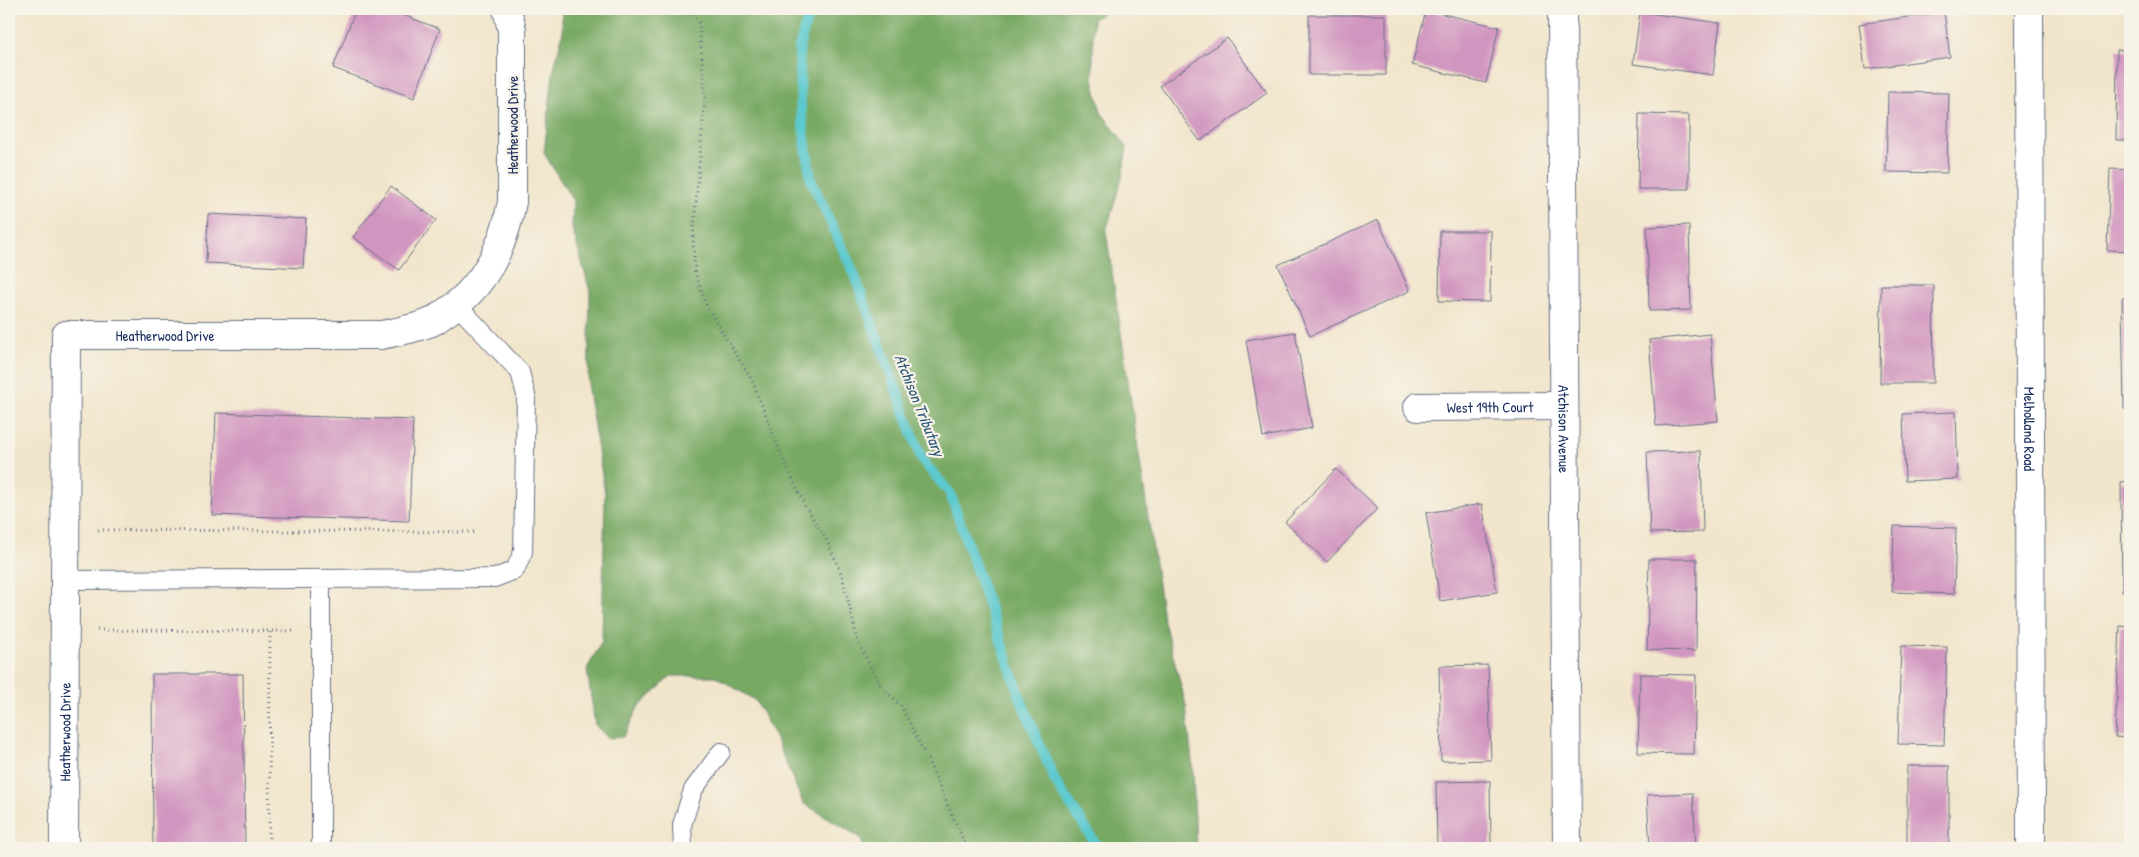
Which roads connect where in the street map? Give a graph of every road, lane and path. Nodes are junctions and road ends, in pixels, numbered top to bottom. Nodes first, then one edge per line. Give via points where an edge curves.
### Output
1 (507, 9) edge
2 (691, 9) edge
3 (1562, 9) edge
4 (2029, 9) edge
5 (457, 305) junction
6 (1564, 406) junction
7 (1418, 407) dead end
8 (98, 530) dead end
9 (474, 532) dead end
10 (321, 579) junction
11 (66, 580) junction
12 (98, 630) dead end
13 (270, 632) junction
14 (300, 632) dead end
15 (721, 752) dead end
16 (64, 848) edge
17 (270, 848) edge
18 (321, 848) edge
19 (683, 848) edge
20 (966, 848) edge
21 (1567, 848) edge
22 (2031, 848) edge

1 - 5 street, Heatherwood Drive via 512,30 512,202 508,225 495,256 478,284
2 - 20 path via 699,23 705,95 693,239 695,272 707,307 752,380 805,506 826,538 842,575 858,642 881,686 900,706
3 - 6 street, Atchison Avenue
4 - 22 street, Melholland Road
5 - 10 lane via 520,372 526,395 523,552 515,570 494,578
5 - 11 street, Heatherwood Drive via 431,322 381,335 66,335
6 - 7 street, West 19th Court
6 - 21 street, Atchison Avenue
8 - 9 path
10 - 11 lane
10 - 18 lane
11 - 16 street, Heatherwood Drive
12 - 13 path
13 - 14 path
13 - 17 path
15 - 19 lane via 693,790 682,825

